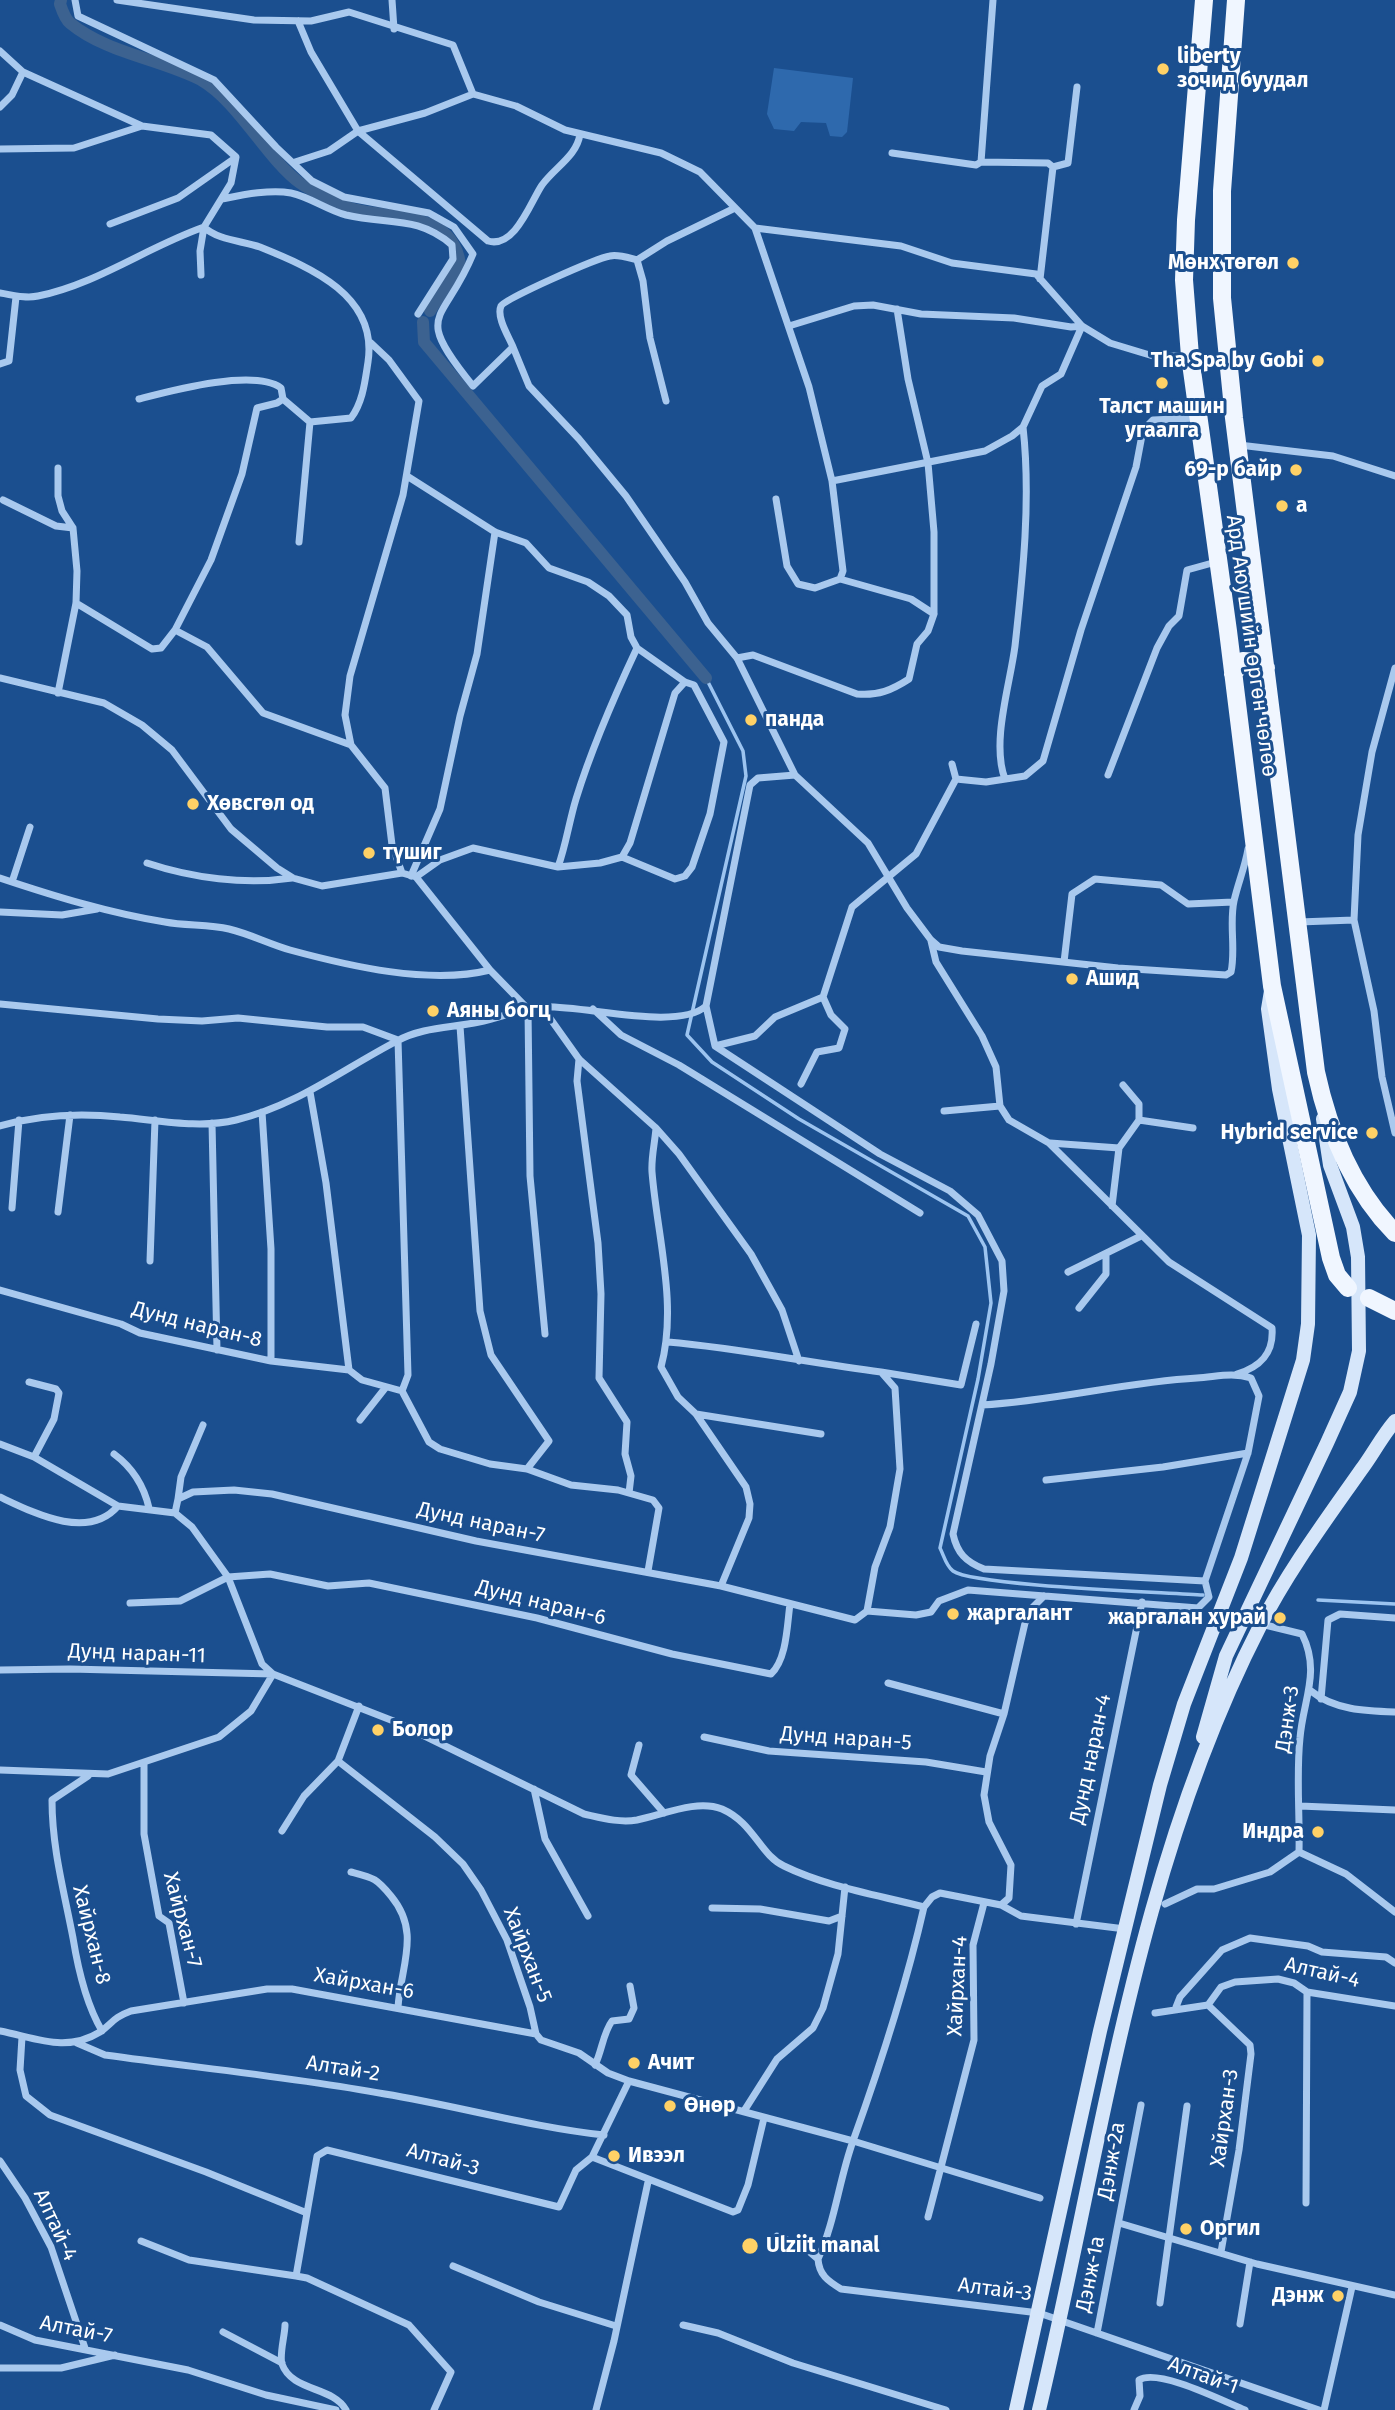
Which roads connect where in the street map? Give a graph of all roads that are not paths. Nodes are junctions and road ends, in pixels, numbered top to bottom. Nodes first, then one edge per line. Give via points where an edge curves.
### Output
1 (75, 0) edge
2 (117, 0) edge
3 (392, 0) edge
4 (993, 0) edge
5 (1204, 0) edge
6 (1236, 0) edge
7 (298, 21) junction
8 (394, 29) junction
9 (0, 51) edge
10 (23, 72) junction
11 (1077, 87) dead end
12 (473, 94) junction
13 (0, 107) edge
14 (142, 126) junction
15 (358, 131) junction
16 (580, 134) junction
17 (0, 149) edge
18 (892, 153) dead end
19 (236, 157) junction
20 (295, 162) junction
21 (981, 162) junction
22 (1053, 167) junction
23 (221, 199) junction
24 (735, 208) junction
25 (110, 223) dead end
26 (204, 228) junction
27 (755, 228) junction
28 (637, 260) junction
29 (201, 275) dead end
30 (1040, 279) junction
31 (0, 293) edge
32 (16, 297) junction
33 (897, 309) junction
34 (418, 314) dead end
35 (789, 326) junction
36 (1082, 326) junction
37 (371, 343) junction
38 (513, 347) junction
39 (1191, 356) junction
40 (0, 364) edge
41 (139, 399) dead end
42 (283, 399) junction
43 (666, 401) dead end
44 (1197, 418) junction
45 (310, 422) junction
46 (1023, 427) junction
47 (1238, 444) junction
48 (928, 463) junction
49 (58, 468) dead end
50 (1395, 476) edge
51 (407, 477) junction
52 (832, 481) junction
53 (776, 499) dead end
54 (3, 500) dead end
55 (73, 528) junction
56 (495, 532) junction
57 (299, 542) dead end
58 (1217, 562) junction
59 (840, 579) junction
60 (76, 603) junction
61 (934, 614) junction
62 (1260, 626) junction
63 (176, 630) junction
64 (1228, 631) junction
65 (637, 649) junction
66 (737, 658) junction
67 (1266, 668) junction
68 (1395, 668) edge
69 (1233, 674) junction
70 (0, 678) edge
71 (685, 682) junction
72 (58, 693) junction
73 (351, 745) junction
74 (952, 764) dead end
75 (795, 775) junction
76 (1108, 775) dead end
77 (956, 779) junction
78 (1004, 779) junction
79 (1251, 824) junction
80 (30, 827) dead end
81 (622, 857) junction
82 (147, 863) dead end
83 (558, 867) junction
84 (402, 873) junction
85 (414, 876) junction
86 (0, 878) edge
87 (293, 878) junction
88 (889, 878) junction
89 (12, 882) junction
90 (1233, 902) junction
91 (101, 908) junction
92 (0, 912) edge
93 (1354, 920) junction
94 (1297, 922) junction
95 (931, 940) junction
96 (1064, 962) junction
97 (490, 970) junction
98 (1272, 986) junction
99 (823, 997) junction
100 (0, 1004) edge
101 (706, 1006) junction
102 (542, 1007) junction
103 (528, 1009) junction
104 (593, 1009) junction
105 (460, 1026) junction
106 (398, 1040) junction
107 (715, 1046) junction
108 (579, 1059) junction
109 (1316, 1072) junction
110 (801, 1084) dead end
111 (1123, 1085) dead end
112 (310, 1093) junction
113 (1000, 1106) junction
114 (944, 1111) dead end
115 (262, 1112) junction
116 (70, 1115) junction
117 (19, 1120) junction
118 (155, 1120) junction
119 (1139, 1120) junction
120 (212, 1123) junction
121 (0, 1126) edge
122 (656, 1128) junction
123 (1193, 1128) dead end
124 (1395, 1133) edge
125 (1049, 1143) junction
126 (1119, 1148) junction
127 (1112, 1206) junction
128 (12, 1208) dead end
129 (58, 1212) dead end
130 (920, 1213) dead end
131 (1395, 1233) edge
132 (1141, 1236) junction
133 (1106, 1254) junction
134 (150, 1261) dead end
135 (1068, 1272) dead end
136 (1348, 1288) dead end
137 (0, 1290) edge
138 (1368, 1298) dead end
139 (1079, 1308) dead end
140 (1395, 1311) edge
141 (976, 1325) dead end
142 (545, 1334) dead end
143 (668, 1342) junction
144 (217, 1350) junction
145 (271, 1361) junction
146 (799, 1361) junction
147 (349, 1370) junction
148 (881, 1372) junction
149 (1237, 1374) junction
150 (29, 1382) dead end
151 (386, 1387) junction
152 (402, 1391) junction
153 (982, 1405) junction
154 (696, 1414) junction
155 (360, 1420) dead end
156 (1395, 1421) edge
157 (203, 1425) dead end
158 (821, 1434) dead end
159 (0, 1444) edge
160 (114, 1454) dead end
161 (1248, 1454) junction
162 (34, 1457) junction
163 (527, 1469) junction
164 (1046, 1480) dead end
165 (629, 1493) junction
166 (0, 1497) edge
167 (178, 1499) junction
168 (118, 1506) junction
169 (149, 1508) junction
170 (175, 1513) junction
171 (648, 1571) junction
172 (228, 1577) junction
173 (1205, 1581) junction
174 (721, 1586) junction
175 (1044, 1596) junction
176 (1142, 1602) junction
177 (130, 1603) dead end
178 (790, 1604) junction
179 (867, 1611) junction
180 (1395, 1618) edge
181 (1261, 1624) junction
182 (0, 1670) edge
183 (273, 1674) junction
184 (888, 1683) dead end
185 (1311, 1691) junction
186 (1321, 1699) junction
187 (359, 1706) junction
188 (1395, 1712) edge
189 (1004, 1714) junction
190 (704, 1737) dead end
191 (639, 1745) dead end
192 (338, 1761) junction
193 (144, 1763) junction
194 (0, 1770) edge
195 (986, 1772) junction
196 (89, 1775) junction
197 (534, 1789) junction
198 (1300, 1806) junction
199 (1395, 1810) edge
200 (664, 1813) junction
201 (282, 1831) dead end
202 (1299, 1852) junction
203 (351, 1872) dead end
204 (845, 1887) junction
205 (984, 1903) junction
206 (1001, 1905) junction
207 (924, 1907) junction
208 (1159, 1907) junction
209 (712, 1908) dead end
210 (1395, 1912) edge
211 (588, 1916) dead end
212 (842, 1916) junction
213 (1076, 1924) junction
214 (1126, 1929) junction
215 (1395, 1963) edge
216 (630, 1986) dead end
217 (1307, 1992) junction
218 (184, 2003) junction
219 (1208, 2005) junction
220 (1395, 2006) edge
221 (398, 2007) junction
222 (1176, 2007) junction
223 (1156, 2013) dead end
224 (0, 2031) edge
225 (102, 2031) junction
226 (536, 2034) junction
227 (22, 2037) junction
228 (78, 2043) junction
229 (595, 2065) junction
230 (629, 2081) junction
231 (1141, 2105) dead end
232 (1187, 2106) dead end
233 (744, 2111) junction
234 (764, 2118) junction
235 (604, 2135) junction
236 (853, 2141) junction
237 (592, 2157) junction
238 (0, 2161) edge
239 (941, 2169) junction
240 (648, 2182) junction
241 (1040, 2198) dead end
242 (1306, 2203) dead end
243 (307, 2213) junction
244 (928, 2217) dead end
245 (1119, 2223) junction
246 (777, 2236) dead end
247 (1166, 2240) junction
248 (141, 2241) dead end
249 (1222, 2252) junction
250 (818, 2259) junction
251 (1250, 2262) junction
252 (453, 2266) dead end
253 (296, 2276) junction
254 (1352, 2287) junction
255 (1395, 2295) edge
256 (1160, 2303) dead end
257 (1039, 2313) junction
258 (1061, 2319) junction
259 (1240, 2324) dead end
260 (0, 2325) edge
261 (285, 2325) dead end
262 (683, 2325) dead end
263 (616, 2326) junction
264 (222, 2332) dead end
265 (1097, 2333) junction
266 (85, 2348) junction
267 (119, 2354) junction
268 (282, 2363) junction
269 (0, 2368) edge
270 (1308, 2409) edge
271 (336, 2410) edge
272 (346, 2410) edge
273 (433, 2410) edge
274 (596, 2410) edge
275 (946, 2410) edge
276 (1016, 2410) edge
277 (1039, 2410) edge
278 (1134, 2410) edge
279 (1245, 2410) edge
280 (1322, 2410) edge

1 - 20 street via 78,16 214,79
2 - 7 street via 254,20
3 - 8 street
4 - 21 street
5 - 39 main road, Ард Аюушийн өргөн чөлөө via 1184,280
6 - 47 main road, Ард Аюушийн өргөн чөлөө via 1221,243 1225,341
7 - 8 street via 349,12
7 - 15 street
8 - 12 street via 453,45
9 - 10 street
10 - 13 street
10 - 14 street
11 - 22 street via 1068,163
12 - 15 street
12 - 16 street via 516,106
14 - 17 street via 74,148
14 - 19 street via 211,135
15 - 16 street via 494,242 518,226 541,187 579,146
15 - 20 street via 329,151
16 - 24 street via 620,141 700,172
18 - 21 street
19 - 23 street via 231,183
19 - 25 street via 178,198
20 - 38 street via 312,181 344,197 429,214 454,227 473,254 436,318 455,364 473,386
21 - 22 street via 1048,163
22 - 30 street
23 - 26 street
23 - 34 street via 290,193 345,215 435,230 452,245 453,260
24 - 27 street
24 - 28 street
26 - 29 street
26 - 32 street via 174,238 130,263 36,297
26 - 37 street via 260,247 344,290 366,321
27 - 30 street via 901,246 952,263 1036,274
27 - 35 street
28 - 38 street via 612,255 509,298 499,313
28 - 43 street
30 - 36 street
31 - 32 street
32 - 40 street via 9,361
33 - 35 street via 854,306
33 - 36 street
33 - 48 street
35 - 52 street
36 - 39 street via 1110,343 1153,356
36 - 46 street via 1061,374 1042,386
37 - 45 street via 359,407 351,418
37 - 51 street via 419,401
38 - 66 street via 530,386 626,496 708,623
39 - 44 main road, Ард Аюушийн өргөн чөлөө
41 - 42 street via 184,387 248,381 275,384
42 - 45 street
42 - 63 street via 257,408 242,474 211,560
44 - 58 main road, Ард Аюушийн өргөн чөлөө
44 - 78 street via 1153,419 1143,430 1136,467 1043,761 1031,774
45 - 57 street
46 - 48 street via 985,451
46 - 78 street via 1029,478 1015,646 1000,747
47 - 50 street via 1333,456
47 - 62 main road, Ард Аюушийн өргөн чөлөө
48 - 52 street
48 - 61 street
49 - 55 street via 62,511
51 - 56 street
51 - 73 street via 350,676 345,715
52 - 59 street via 843,571
53 - 59 street via 787,566 797,584 815,588
54 - 55 street via 57,527
55 - 60 street
56 - 65 street via 526,543 549,569 588,582 609,596 627,615
56 - 85 street via 477,654 440,808
58 - 64 main road, Ард Аюушийн өргөн чөлөө
58 - 76 street via 1187,570 1179,616 1157,648
59 - 61 street via 911,599
60 - 63 street via 152,649 161,648
60 - 72 street
61 - 66 street via 917,644 909,678 873,695 826,684 752,655
62 - 64 main road via 1244,644
62 - 67 main road, Ард Аюушийн өргөн чөлөө
63 - 73 street via 207,647 262,712
64 - 69 main road, Ард Аюушийн өргөн чөлөө
65 - 71 street
65 - 83 street via 595,745
66 - 75 street
67 - 69 main road via 1260,662 1243,661
67 - 94 main road, Ард Аюушийн өргөн чөлөө
68 - 93 street via 1372,752 1358,835
69 - 79 main road, Ард Аюушийн өргөн чөлөө
70 - 72 street
71 - 81 street via 675,693
71 - 81 street via 694,685 724,742 710,814 692,867 675,879
72 - 87 street via 104,703 142,725 172,750 231,829
73 - 84 street via 385,788
74 - 77 street
75 - 88 street via 868,842
75 - 101 street via 758,778 750,785
77 - 78 street
77 - 88 street via 916,854
79 - 90 street via 1245,871
79 - 98 main road, Ард Аюушийн өргөн чөлөө
80 - 89 street
81 - 83 street
82 - 87 street via 197,875 265,882
83 - 85 street via 473,848
84 - 85 street
84 - 87 street via 323,886
85 - 97 street
86 - 89 street
88 - 95 street
88 - 99 street via 852,907
89 - 91 street
90 - 96 street via 1234,959 1226,975
90 - 96 street via 1188,904 1161,884 1095,879 1072,894
91 - 92 street via 62,915
91 - 97 street via 229,929 362,967 444,975
93 - 94 street
93 - 124 street
94 - 109 main road, Ард Аюушийн өргөн чөлөө
95 - 96 street via 939,947 962,951
95 - 113 street via 936,962 996,1067
97 - 103 street
98 - 136 main road, Ард Аюушийн өргөн чөлөө via 1331,1258
98 - 214 main road via 1268,1009 1279,1089 1309,1235 1303,1360 1241,1558 1184,1704
99 - 107 street via 775,1017 755,1036
99 - 110 street via 831,1015 845,1029 839,1048 817,1052
100 - 106 street via 158,1019 239,1018 363,1027
101 - 104 street via 697,1014 674,1017
101 - 107 street
102 - 103 street
102 - 104 street
102 - 108 street
103 - 105 street
103 - 142 street via 530,1176
104 - 130 street via 621,1035 680,1066
105 - 106 street via 422,1030
105 - 163 street via 480,1311 491,1355 548,1441
106 - 112 street
106 - 152 street via 408,1375
107 - 153 street via 869,1147 950,1191 978,1215 1002,1261 1004,1291
108 - 122 street
108 - 165 street via 577,1081 598,1243 599,1378 627,1422
109 - 131 main road, Ард Аюушийн өргөн чөлөө via 1334,1139 1369,1201
109 - 208 main road via 1330,1165 1359,1257 1359,1351 1350,1392 1226,1656
111 - 119 street via 1139,1104
112 - 115 street
112 - 147 street
113 - 114 street
113 - 125 street via 1009,1120
115 - 120 street
115 - 145 street via 271,1249
116 - 117 street
116 - 118 street
116 - 129 street
117 - 121 street
117 - 128 street
118 - 120 street
118 - 134 street
119 - 123 street
119 - 126 street
120 - 144 street
122 - 143 street via 652,1170
122 - 146 street via 680,1154 751,1254 782,1311
125 - 126 street
125 - 127 street
126 - 127 street
127 - 132 street
132 - 133 street
132 - 149 street via 1169,1262 1272,1328 1273,1342 1265,1357 1255,1368
133 - 135 street
133 - 139 street via 1106,1274
137 - 144 street, Дунд наран-8 via 140,1333
138 - 140 main road
141 - 148 street via 963,1383 958,1386
143 - 146 street via 729,1347
143 - 154 street via 661,1367 678,1397
144 - 145 street, Дунд наран-8
145 - 147 street, Дунд наран-8
146 - 148 street
147 - 151 street, Дунд наран-8 via 362,1380
148 - 179 street via 895,1388 900,1469
149 - 153 street via 1166,1379
149 - 161 street via 1251,1378 1259,1396
150 - 162 street via 59,1393 54,1419
151 - 152 street, Дунд наран-8
151 - 155 street
152 - 163 street via 429,1443 491,1464
153 - 173 street via 953,1534 968,1563 1020,1572
154 - 158 street
154 - 174 street via 746,1487 750,1504 749,1518
156 - 181 main road
157 - 167 street via 189,1455
159 - 162 street
160 - 169 street via 132,1470 146,1492
161 - 164 street
161 - 173 street
162 - 168 street
163 - 165 street via 571,1485
165 - 171 street via 653,1500 659,1508
166 - 168 street via 47,1516 81,1523 109,1517
167 - 170 street
167 - 171 street, Дунд наран-7 via 193,1492 272,1494 476,1541 633,1572
168 - 169 street
169 - 170 street
170 - 172 street via 192,1527
171 - 174 street, Дунд наран-7
172 - 177 street via 180,1601
172 - 178 street, Дунд наран-6 via 270,1574 328,1586 369,1583 771,1674 786,1640
172 - 183 street via 262,1664
173 - 176 street via 1209,1597 1198,1608
174 - 178 street, Дунд наран-7
175 - 176 street
175 - 179 street via 968,1590 939,1601 931,1612
175 - 189 street via 1026,1623
176 - 213 street, Дунд наран-4
178 - 179 street via 855,1620
180 - 186 street via 1340,1614 1328,1620
181 - 185 street, Дэнж-3 via 1302,1634 1311,1652
181 - 208 main road via 1195,1779
182 - 183 street, Дунд наран-11
183 - 187 street
183 - 193 street via 251,1711 219,1737
184 - 189 street
185 - 186 street
185 - 198 street, Дэнж-3 via 1299,1740
186 - 188 street via 1351,1709
187 - 192 street
187 - 197 street
189 - 195 street
190 - 195 street, Дунд наран-5 via 769,1751 926,1762
191 - 200 street via 631,1775
192 - 201 street via 304,1796
192 - 226 street, Хайрхан-5 via 463,1864 507,1940
193 - 196 street
193 - 218 street, Хайрхан-7 via 147,1858 159,1916 169,1923
194 - 196 street
195 - 206 street via 985,1811 1011,1865 1012,1887
196 - 225 street, Хайрхан-8 via 52,1800 52,1840 74,1951
197 - 200 street via 584,1814 617,1821
197 - 211 street via 545,1839
198 - 199 street
198 - 202 street, Дэнж-3
200 - 204 street via 707,1806 722,1809 748,1825 782,1866
202 - 208 street via 1270,1872 1214,1889 1197,1889
202 - 210 street via 1346,1874
203 - 221 street via 383,1884 407,1920
204 - 207 street
204 - 212 street
205 - 206 street
205 - 207 street via 940,1893
205 - 239 street, Хайрхан-4 via 973,1945 974,2040
206 - 213 street via 1021,1916
207 - 236 street, Хайрхан-4
208 - 258 main road via 1121,2036
209 - 212 street via 760,1909 829,1921
212 - 233 street via 838,1954 813,2028 777,2059
213 - 214 street
214 - 257 main road
215 - 222 street via 1386,1957 1322,1952 1250,1938 1222,1950
216 - 229 street via 634,2008 629,2019 608,2026
217 - 219 street, Алтай-4 via 1278,1979 1235,1982 1221,1987
217 - 220 street, Алтай-4
217 - 242 street
218 - 221 street, Хайрхан-6 via 292,1989
218 - 225 street via 131,2011 112,2018
219 - 222 street
219 - 249 street, Хайрхан-3 via 1250,2045 1251,2054
221 - 226 street, Хайрхан-6
222 - 223 street
224 - 227 street
225 - 228 street
226 - 229 street, Хайрхан-5
227 - 228 street
227 - 243 street via 20,2070 26,2095 50,2115
228 - 235 street, Алтай-2 via 106,2055 343,2086
229 - 230 street, Хайрхан-5
230 - 233 street, Хайрхан-5
230 - 235 street
231 - 245 street, Дэнж-2а
232 - 247 street, Хайрхан-3
233 - 234 street, Хайрхан-5
234 - 236 street
234 - 240 street via 738,2210
235 - 237 street
236 - 239 street
236 - 250 street, Хайрхан-4
237 - 240 street
237 - 243 street, Алтай-3 via 576,2170 559,2207 554,2207 327,2150 317,2157
238 - 266 street, Алтай-4 via 51,2247
239 - 241 street
239 - 244 street, Хайрхан-4
240 - 263 street
243 - 253 street, Алтай-3
245 - 247 street
245 - 265 street, Дэнж-1а
246 - 250 street via 804,2247
247 - 249 street
247 - 256 street, Хайрхан-3
248 - 253 street via 189,2260
249 - 251 street
250 - 257 street, Алтай-3 via 826,2280 859,2294
251 - 254 street
251 - 259 street
252 - 263 street via 539,2302
253 - 273 street via 409,2325 451,2372
254 - 255 street
254 - 280 street
257 - 258 street, Алтай-3
257 - 276 main road
258 - 265 street, Алтай-3
258 - 277 main road
260 - 266 street, Алтай-7 via 35,2340
261 - 268 street
262 - 275 street
263 - 274 street
264 - 268 street
265 - 270 street, Алтай-3
266 - 267 street, Алтай-7
267 - 269 street, Алтай-7 via 61,2368
267 - 271 street
268 - 272 street via 292,2379 332,2397
270 - 280 street, Алтай-3
278 - 279 street, Алтай-1 via 1140,2396 1139,2380 1146,2376 1161,2377

